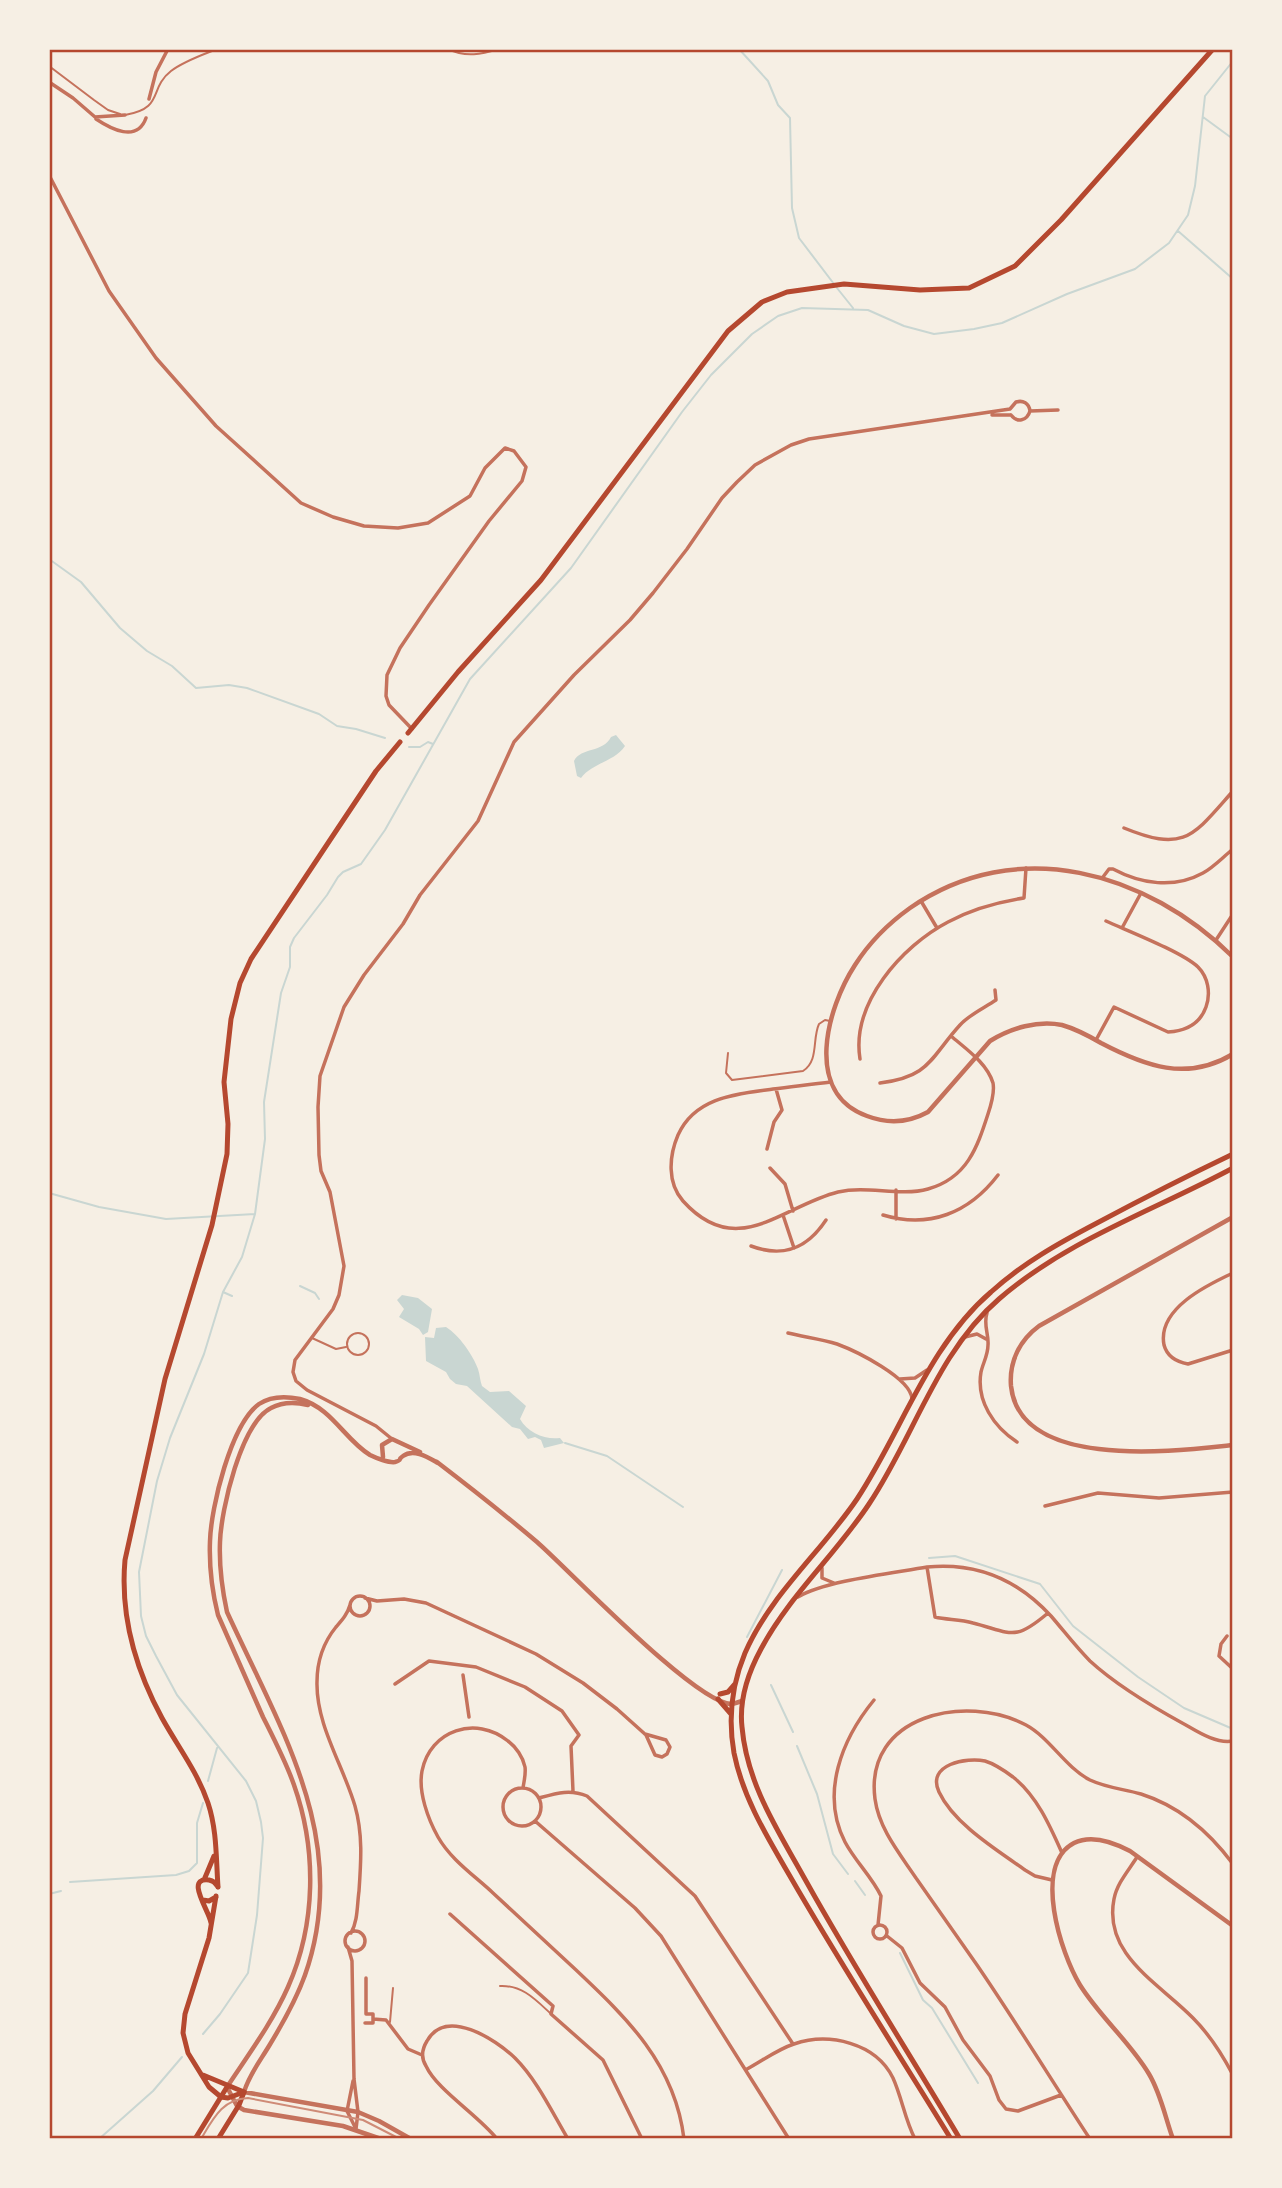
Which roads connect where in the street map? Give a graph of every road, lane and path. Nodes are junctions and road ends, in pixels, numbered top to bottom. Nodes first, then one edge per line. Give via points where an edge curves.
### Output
1 (168, 49) edge
2 (217, 49) edge
3 (448, 49) edge
4 (499, 49) edge
5 (1213, 49) edge
6 (49, 66) edge
7 (49, 82) edge
8 (149, 99) dead end
9 (125, 115) junction
10 (95, 117) junction
11 (146, 118) dead end
12 (49, 175) edge
13 (1058, 410) dead end
14 (1030, 411) junction
15 (1011, 412) junction
16 (410, 731) joint
17 (400, 742) dead end
18 (1233, 791) edge
19 (1124, 828) dead end
20 (1233, 849) edge
21 (1026, 868) junction
22 (1103, 877) junction
23 (1142, 892) junction
24 (921, 901) junction
25 (1233, 914) edge
26 (1106, 921) dead end
27 (937, 928) junction
28 (1122, 928) junction
29 (1216, 940) junction
30 (1233, 957) edge
31 (995, 990) dead end
32 (831, 1021) junction
33 (951, 1035) junction
34 (1096, 1040) junction
35 (728, 1054) dead end
36 (1233, 1054) edge
37 (975, 1057) junction
38 (860, 1059) dead end
39 (831, 1082) junction
40 (880, 1083) dead end
41 (776, 1089) junction
42 (767, 1149) dead end
43 (1233, 1154) edge
44 (770, 1168) dead end
45 (1233, 1168) edge
46 (998, 1175) dead end
47 (896, 1190) junction
48 (793, 1211) junction
49 (783, 1215) junction
50 (883, 1215) dead end
51 (1233, 1217) edge
52 (896, 1219) junction
53 (825, 1220) dead end
54 (751, 1246) dead end
55 (794, 1248) junction
56 (1233, 1273) edge
57 (988, 1309) junction
58 (788, 1333) dead end
59 (312, 1338) junction
60 (962, 1339) junction
61 (988, 1341) junction
62 (347, 1347) junction
63 (1233, 1350) edge
64 (933, 1364) junction
65 (900, 1379) junction
66 (909, 1407) junction
67 (319, 1409) junction
68 (376, 1426) junction
69 (392, 1439) junction
70 (385, 1441) junction
71 (1017, 1442) dead end
72 (1233, 1445) edge
73 (403, 1446) junction
74 (361, 1447) junction
75 (381, 1449) junction
76 (403, 1456) junction
77 (384, 1458) junction
78 (438, 1463) junction
79 (1233, 1492) edge
80 (1045, 1506) dead end
81 (824, 1563) junction
82 (927, 1567) junction
83 (840, 1584) junction
84 (365, 1598) junction
85 (795, 1599) junction
86 (380, 1601) junction
87 (350, 1605) junction
88 (369, 1610) junction
89 (1048, 1613) junction
90 (357, 1615) junction
91 (344, 1619) junction
92 (1227, 1636) dead end
93 (1233, 1669) edge
94 (463, 1675) dead end
95 (736, 1681) junction
96 (395, 1684) dead end
97 (719, 1697) junction
98 (733, 1700) junction
99 (874, 1700) dead end
100 (743, 1701) junction
101 (469, 1717) dead end
102 (731, 1717) junction
103 (645, 1734) junction
104 (1233, 1741) edge
105 (523, 1788) junction
106 (573, 1791) junction
107 (539, 1798) junction
108 (536, 1821) junction
109 (216, 1850) junction
110 (1062, 1853) junction
111 (1137, 1857) junction
112 (1233, 1864) edge
113 (204, 1880) junction
114 (1052, 1880) junction
115 (218, 1887) junction
116 (216, 1896) junction
117 (203, 1900) junction
118 (450, 1914) dead end
119 (356, 1917) junction
120 (878, 1925) junction
121 (1233, 1926) edge
122 (211, 1930) junction
123 (351, 1933) junction
124 (362, 1934) junction
125 (887, 1936) junction
126 (348, 1947) junction
127 (360, 1950) junction
128 (352, 1961) junction
129 (366, 1978) dead end
130 (500, 1986) dead end
131 (393, 1989) dead end
132 (551, 2014) junction
133 (373, 2019) junction
134 (365, 2023) dead end
135 (390, 2023) junction
136 (793, 2044) junction
137 (422, 2055) junction
138 (747, 2069) junction
139 (1233, 2074) edge
140 (203, 2075) junction
141 (354, 2079) junction
142 (227, 2087) junction
143 (244, 2092) junction
144 (1061, 2095) junction
145 (221, 2097) junction
146 (232, 2098) junction
147 (238, 2107) junction
148 (347, 2110) junction
149 (358, 2112) junction
150 (356, 2129) junction
151 (195, 2139) edge
152 (218, 2139) edge
153 (380, 2139) edge
154 (411, 2139) edge
155 (497, 2139) edge
156 (568, 2139) edge
157 (642, 2139) edge
158 (684, 2139) edge
159 (789, 2139) edge
160 (915, 2139) edge
161 (951, 2139) edge
162 (960, 2139) edge
163 (1090, 2139) edge
164 (1173, 2139) edge

1 - 8 street
2 - 9 lane via 171,71 151,105
3 - 4 lane via 478,55
5 - 16 main road via 1015,266 969,288 920,290 844,284 787,292 762,302 728,331 541,580
6 - 9 lane via 101,105
7 - 10 street
9 - 10 street
10 - 11 street via 110,128 128,132 141,128
12 - 16 street via 109,291 156,358 216,426 302,503 364,526 398,528 428,523 470,496 485,468 505,448 526,467 522,481 448,578 387,675 389,705
13 - 14 street
14 - 15 street via 1022,420
14 - 15 street via 1022,401 1013,403
15 - 59 street via 832,435 791,445 747,472 630,620 514,742 478,821 429,882 344,1007 320,1076 321,1171 330,1192 344,1266 333,1309
17 - 109 main road via 376,771 242,976 223,1082 228,1154 213,1221 165,1379 125,1560 125,1608 141,1673 197,1775 214,1824
18 - 19 street via 1206,822 1173,841
20 - 22 street via 1202,874 1184,881 1145,882 1113,869
21 - 22 street
21 - 24 street via 961,882
21 - 27 street via 1024,898 974,910
22 - 23 street
23 - 28 street
23 - 29 street via 1181,913
24 - 27 street
24 - 32 street via 862,955 842,989
25 - 29 street
26 - 28 street
27 - 38 street via 902,957 875,994 861,1025
28 - 34 street via 1198,967 1207,982 1208,1002 1194,1024 1168,1032 1114,1007
29 - 30 street
31 - 33 street via 996,1000
32 - 35 lane via 819,1024 813,1058 803,1070 732,1080 726,1073
32 - 39 street via 826,1055
33 - 37 street
33 - 40 street via 919,1073
34 - 36 street via 1164,1069 1199,1068
34 - 37 street via 1066,1026 1035,1025 1001,1034
37 - 39 street via 933,1108 907,1121 878,1120 853,1110
37 - 47 street via 994,1087 973,1155 956,1174 932,1188
39 - 41 street
41 - 42 street via 782,1110
41 - 49 street via 735,1094 701,1107 680,1131 671,1172 680,1196 713,1222 751,1228
43 - 64 main road via 1023,1266 970,1312
44 - 48 street via 785,1184
45 - 57 main road via 1052,1260
46 - 52 street via 978,1198 958,1211 925,1220
47 - 48 street via 840,1192
47 - 52 street
48 - 49 street
49 - 55 street
50 - 52 street
51 - 72 street via 1039,1326 1018,1350 1011,1382 1021,1412 1032,1425 1056,1438 1127,1452
53 - 55 street via 813,1237
54 - 55 street via 771,1253
56 - 63 street via 1180,1307 1169,1320 1164,1340 1167,1352 1188,1364
57 - 60 main road
57 - 61 street via 984,1324
58 - 65 street via 840,1345
59 - 62 lane via 336,1349
59 - 68 street via 295,1360 296,1381
60 - 61 street via 977,1334
60 - 81 main road via 876,1493
61 - 71 street via 980,1377 982,1397 995,1423
62 - 62 lane via 352,1354 361,1354 368,1341 365,1335 355,1333
64 - 65 street via 915,1378
64 - 66 main road
65 - 66 street via 912,1393
66 - 95 main road via 850,1508 761,1623
67 - 74 street
67 - 142 street via 284,1397 268,1399 250,1413 239,1429 222,1476 211,1525 211,1571 218,1615 293,1782 310,1872 306,1933 294,1973 274,2015
67 - 143 street via 282,1404 260,1416 232,1479 221,1526 220,1571 228,1612 302,1779 314,1821 320,1872 315,1942 304,1978
68 - 69 street
68 - 70 street
69 - 70 street
69 - 73 street
70 - 75 street
73 - 76 street
73 - 78 street
74 - 75 street via 370,1452
74 - 77 street
75 - 77 street
76 - 77 street via 394,1462
76 - 78 street via 420,1454
78 - 97 street via 523,1530 685,1679
79 - 80 street via 1159,1498 1098,1493
81 - 83 street via 822,1578
81 - 85 main road
82 - 83 street
82 - 89 street via 967,1567 994,1574
82 - 89 street via 934,1617 1020,1633
83 - 85 street
84 - 86 street
84 - 87 street via 355,1597
84 - 88 street
85 - 100 main road via 759,1653
86 - 88 street
86 - 103 street via 426,1603 528,1650 589,1687
87 - 90 street
87 - 91 street
88 - 90 street
89 - 104 street via 1107,1674 1198,1732
90 - 91 street
91 - 119 street via 322,1653 317,1694 359,1824
92 - 93 street via 1219,1656
94 - 101 street
95 - 97 main road
95 - 98 main road
96 - 106 street via 429,1661 476,1667 525,1687 562,1711 579,1735 571,1746
97 - 98 street
97 - 102 main road
98 - 100 street
98 - 102 main road
99 - 120 street via 844,1744 835,1795 842,1835 881,1896
100 - 162 main road via 741,1724 761,1800 823,1913
102 - 161 main road via 734,1753 749,1802 813,1916
103 - 103 street via 653,1754 667,1754 666,1740
105 - 107 street
105 - 108 street via 506,1797 504,1812 518,1826
105 - 158 street via 521,1756 503,1737 486,1729 445,1734 428,1755 422,1772 429,1818 442,1844 636,2031 665,2078
106 - 107 street
106 - 136 street via 593,1800 687,1887
107 - 108 street via 541,1814
108 - 138 street via 654,1927
109 - 113 main road
109 - 115 main road
110 - 111 street via 1090,1839 1113,1843
110 - 114 street
110 - 114 street via 1035,1801 1006,1772 991,1763 971,1760 952,1762 941,1772 939,1791 969,1828 1025,1870
111 - 121 street
111 - 139 street via 1114,1897 1118,1942 1133,1963 1195,2020
112 - 144 street via 1190,1819 1143,1795 1087,1778 1034,1730 1014,1719 979,1712 937,1714 917,1720 890,1741 876,1774 875,1798 881,1821
113 - 115 main road
113 - 117 main road via 197,1888
114 - 164 street via 1069,1965 1148,2073
115 - 116 main road
116 - 117 main road
116 - 122 main road
117 - 122 main road
118 - 132 street via 552,2006
119 - 123 street
119 - 124 street
120 - 125 street via 886,1928
120 - 125 street via 874,1936 881,1940
122 - 140 main road via 183,2024 188,2053
123 - 124 street
123 - 126 street
124 - 127 street via 365,1942
125 - 144 street via 902,1948 920,1983 945,2007 1006,2109 1025,2110
126 - 127 street
126 - 128 street
127 - 128 street
128 - 141 street
129 - 133 street via 366,2014 373,2014
130 - 132 lane via 524,1990
131 - 135 lane
132 - 157 street via 603,2060
133 - 134 street via 373,2023
133 - 135 street
135 - 137 street via 408,2049
136 - 138 street
136 - 160 street via 831,2039 874,2055 892,2077
137 - 155 street via 433,2077
137 - 156 street via 430,2035 446,2026 462,2027 496,2043 523,2068
138 - 159 street
140 - 142 main road
140 - 145 main road
141 - 148 street
141 - 149 street
142 - 143 main road
142 - 145 main road
142 - 146 street
143 - 146 main road
143 - 147 main road
143 - 148 street
144 - 163 street
145 - 146 main road
145 - 151 main road
146 - 147 street
147 - 150 street
147 - 152 main road
148 - 149 street
148 - 150 street
149 - 150 street
149 - 154 street
150 - 153 street

